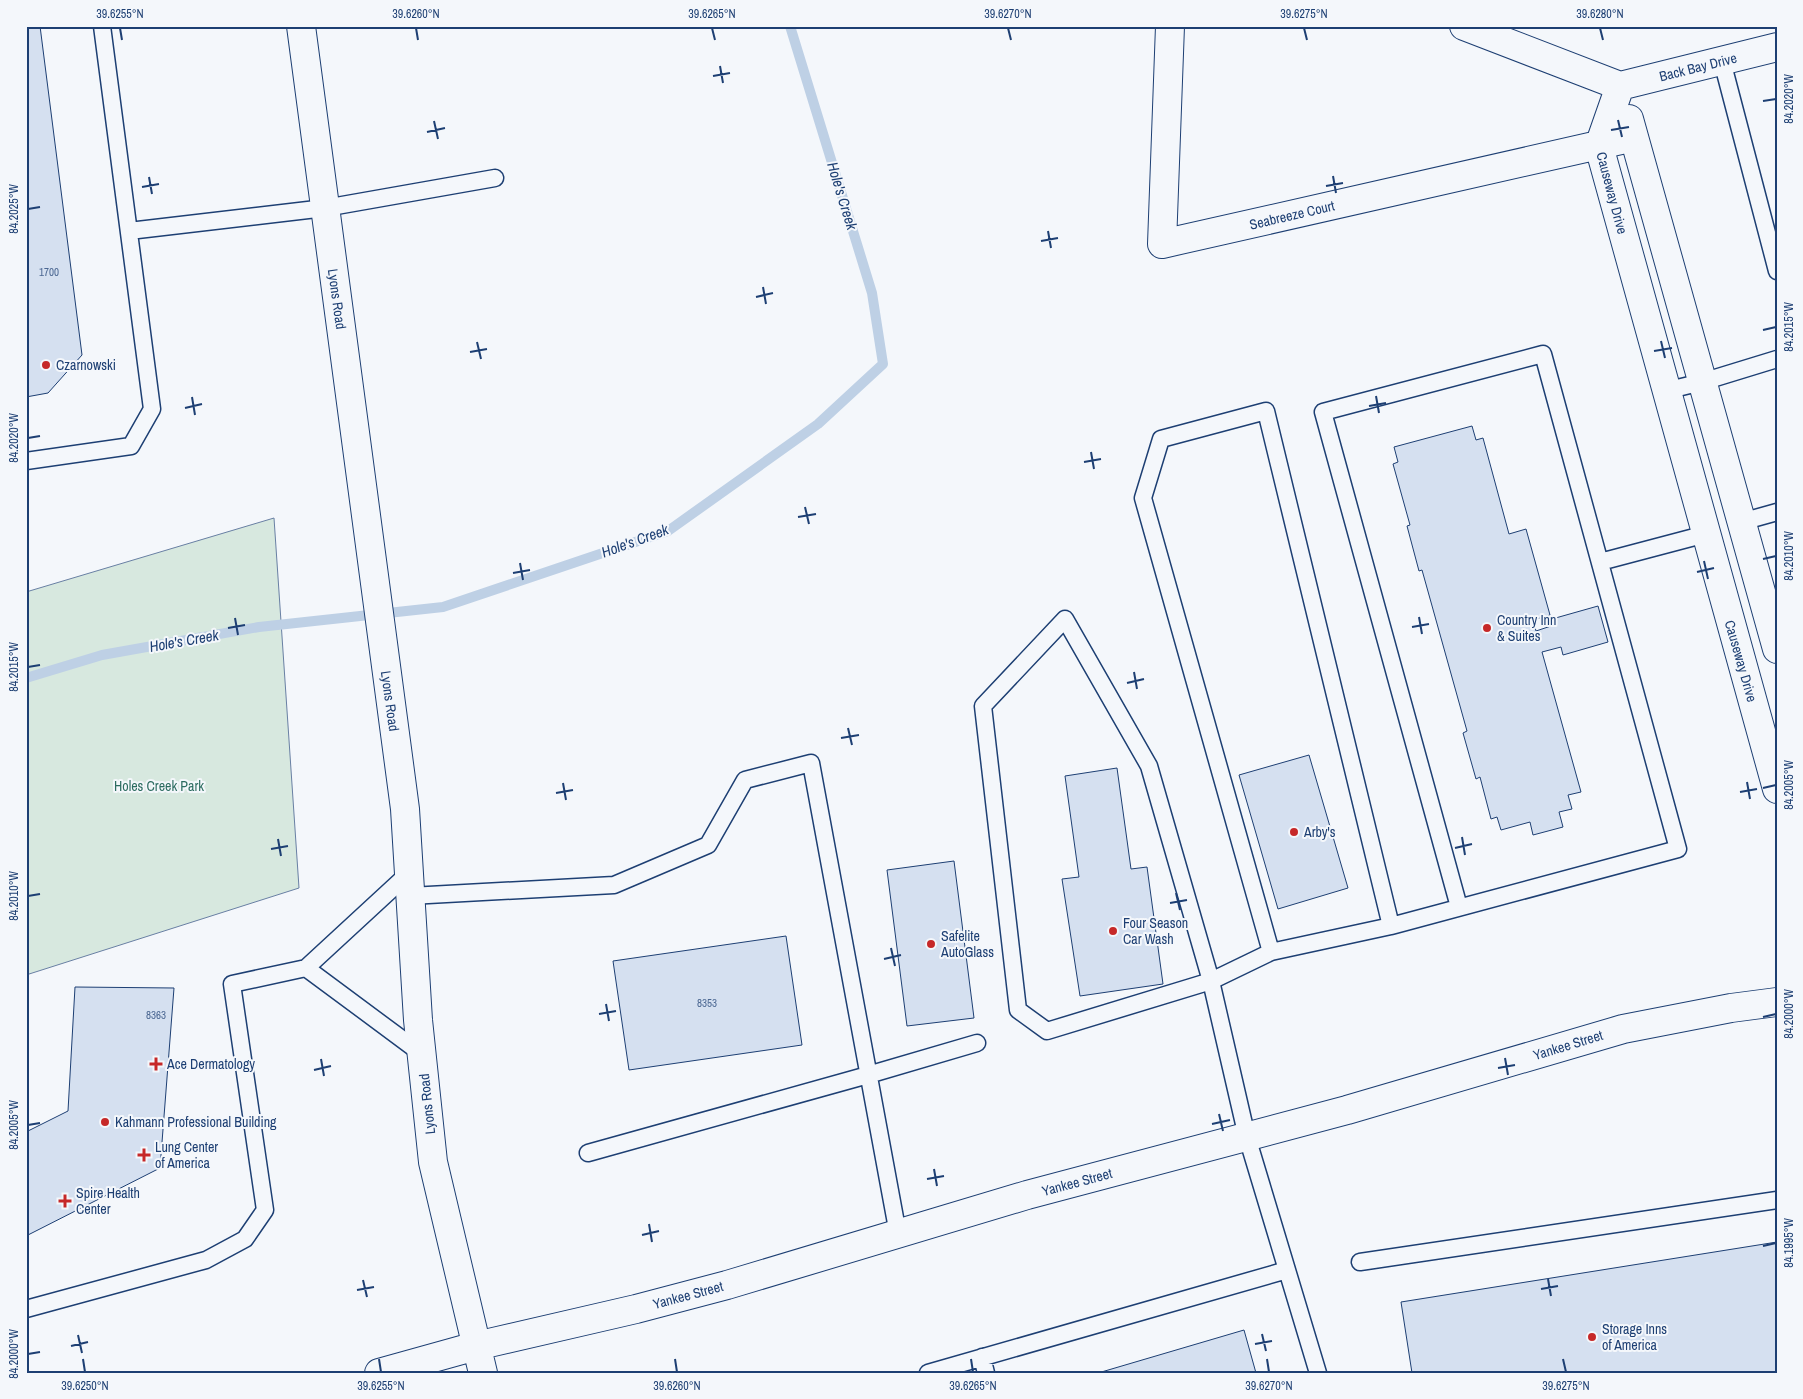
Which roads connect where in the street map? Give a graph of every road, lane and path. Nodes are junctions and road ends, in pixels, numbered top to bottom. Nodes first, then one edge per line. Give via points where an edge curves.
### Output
1 (102, 26) edge
2 (301, 26) edge
3 (1170, 26) edge
4 (1464, 26) edge
5 (1777, 48) edge
6 (1722, 61) junction
7 (1620, 86) junction
8 (1634, 137) junction
9 (1599, 146) junction
10 (495, 178) dead end
11 (324, 208) junction
12 (129, 231) junction
13 (1777, 271) edge
14 (1777, 359) edge
15 (1702, 382) junction
16 (1665, 391) junction
17 (26, 460) edge
18 (1777, 512) edge
19 (1741, 522) junction
20 (1706, 534) junction
21 (1600, 562) junction
22 (1777, 649) edge
23 (1777, 789) edge
24 (410, 884) junction
25 (1459, 907) junction
26 (1391, 926) junction
27 (1271, 952) junction
28 (306, 968) junction
29 (1211, 981) junction
30 (1777, 1002) edge
31 (977, 1043) dead end
32 (422, 1054) junction
33 (868, 1075) junction
34 (1247, 1137) junction
35 (588, 1153) dead end
36 (1777, 1200) edge
37 (898, 1234) junction
38 (1360, 1262) dead end
39 (1287, 1270) junction
40 (26, 1309) edge
41 (476, 1346) junction
42 (984, 1365) edge
43 (379, 1373) edge
44 (483, 1373) edge
45 (928, 1373) edge
46 (1318, 1373) edge

1 - 12 lane
2 - 11 street, Lyons Road
3 - 9 street, Seabreeze Court via 1162,244
4 - 7 street
5 - 6 street, Back Bay Drive
6 - 7 street, Back Bay Drive
6 - 13 lane
7 - 8 street
7 - 9 street, Causeway Drive
8 - 9 street, Seabreeze Court
8 - 15 street
9 - 16 street, Causeway Drive
10 - 11 lane
11 - 12 lane
11 - 24 street, Lyons Road via 405,809
12 - 17 lane via 152,409 131,446
14 - 15 lane
15 - 16 lane
15 - 19 street
16 - 20 street, Causeway Drive
18 - 19 lane
19 - 20 street
19 - 22 street
20 - 21 lane
20 - 23 street, Causeway Drive
21 - 25 lane via 1678,849
21 - 25 lane via 1543,354 1323,412
24 - 28 lane
24 - 32 street, Lyons Road
24 - 33 lane via 614,885 708,845 745,780 811,763
25 - 26 lane
26 - 27 lane
26 - 27 lane via 1266,411 1161,439 1143,498
27 - 29 lane
28 - 32 lane
28 - 40 lane via 232,984 265,1210 245,1239 206,1260
29 - 29 lane via 1149,766 1065,619 983,706 1018,1010 1047,1031
29 - 34 lane
30 - 34 street, Yankee Street via 1623,1028
31 - 33 lane
32 - 41 street, Lyons Road via 434,1162
33 - 35 lane
33 - 37 lane
34 - 37 street, Yankee Street
34 - 39 lane
36 - 38 lane
37 - 41 street, Yankee Street via 727,1285
39 - 42 lane
39 - 46 lane
41 - 43 street, Yankee Street
41 - 44 street, Lyons Road
42 - 45 lane

